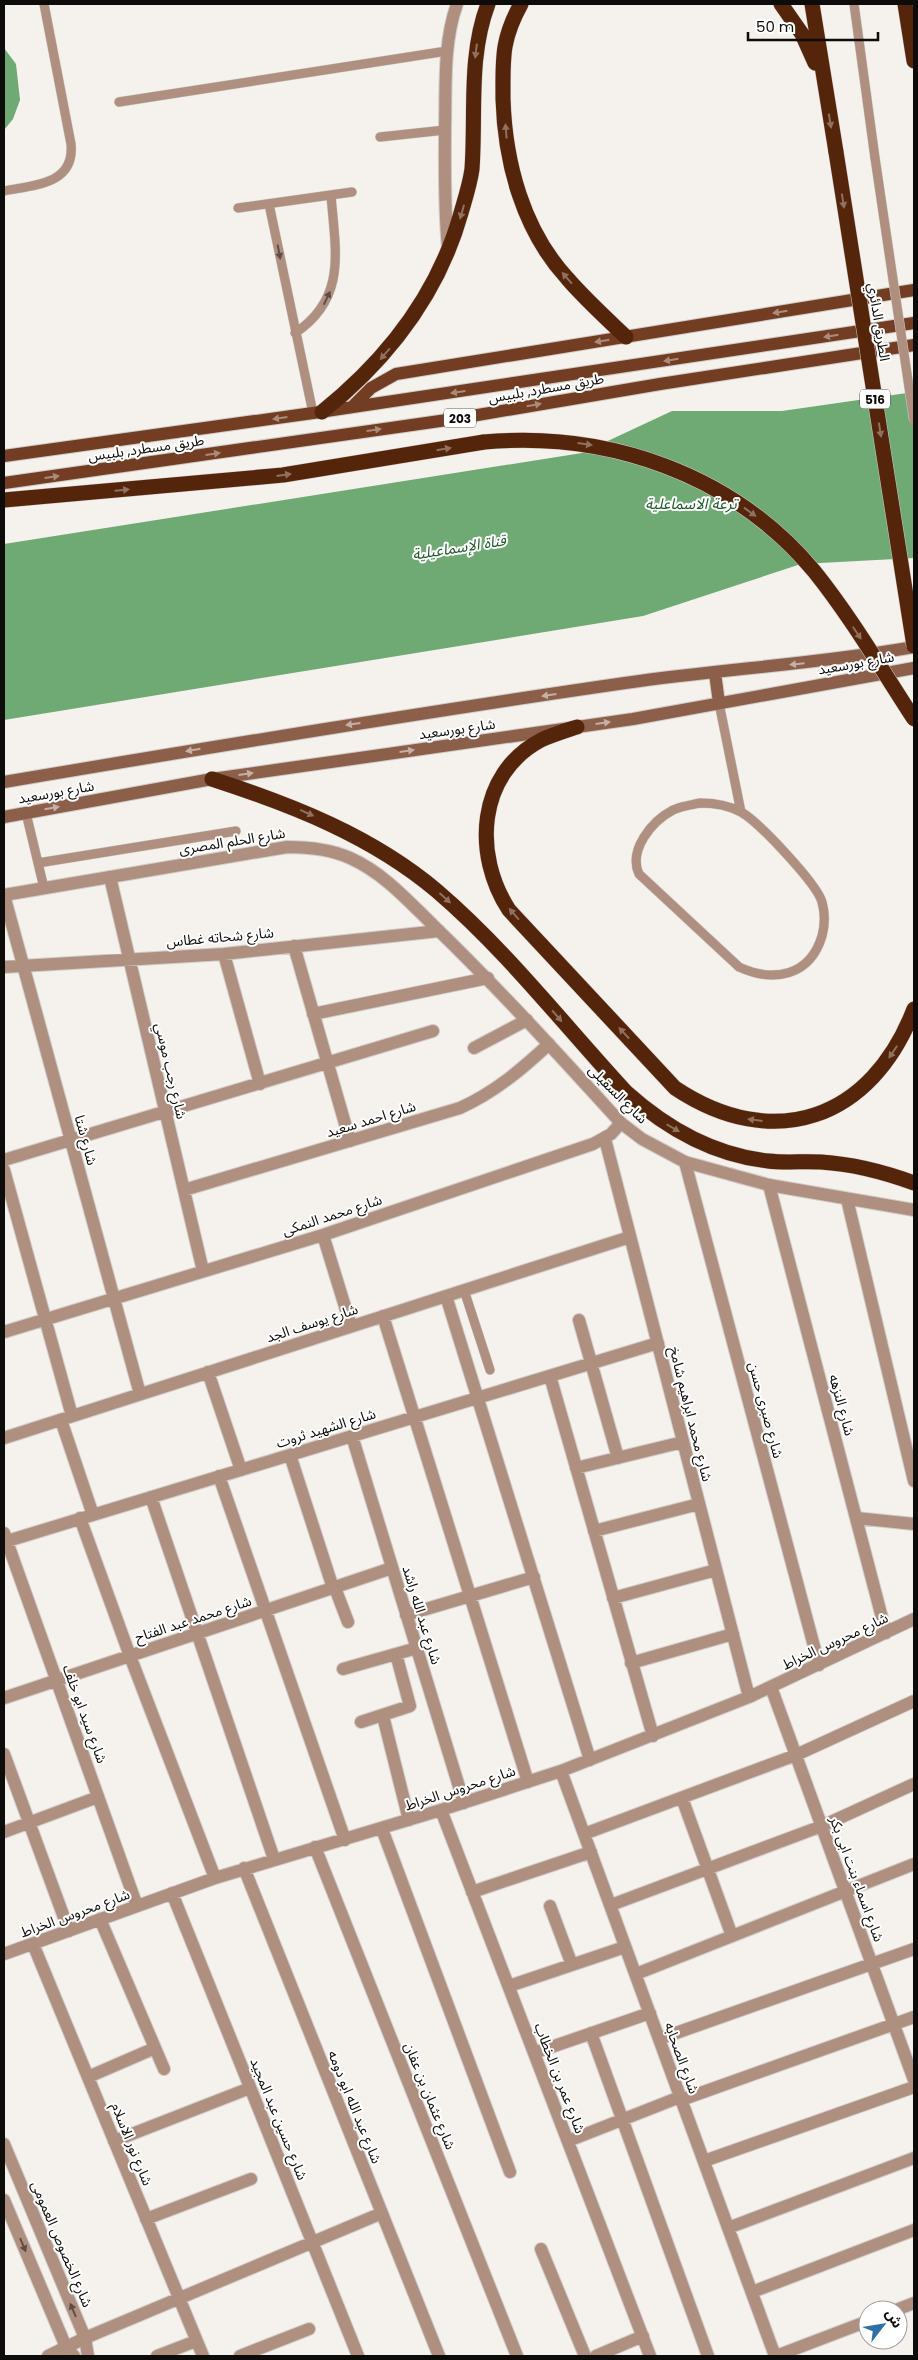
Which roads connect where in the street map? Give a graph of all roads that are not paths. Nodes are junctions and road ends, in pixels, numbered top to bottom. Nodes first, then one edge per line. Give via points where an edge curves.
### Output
1 (44, 4) edge
2 (457, 4) edge
3 (488, 4) edge
4 (521, 4) edge
5 (781, 4) edge
6 (812, 4) edge
7 (854, 4) edge
8 (905, 4) edge
9 (447, 51) junction
10 (914, 61) edge
11 (825, 88) junction
12 (119, 102) dead end
13 (445, 130) junction
14 (380, 137) dead end
15 (4, 191) edge
16 (352, 192) dead end
17 (331, 195) junction
18 (269, 204) junction
19 (238, 208) dead end
20 (449, 250) junction
21 (914, 290) edge
22 (914, 324) edge
23 (295, 333) junction
24 (626, 337) junction
25 (914, 345) edge
26 (352, 407) junction
27 (318, 412) junction
28 (914, 421) edge
29 (4, 456) edge
30 (4, 484) edge
31 (4, 500) edge
32 (914, 647) edge
33 (914, 668) edge
34 (715, 673) junction
35 (719, 703) junction
36 (914, 719) edge
37 (577, 727) junction
38 (212, 779) junction
39 (4, 782) edge
40 (740, 812) junction
41 (26, 813) junction
42 (4, 817) edge
43 (236, 831) dead end
44 (38, 863) junction
45 (110, 877) junction
46 (44, 888) junction
47 (4, 894) edge
48 (439, 931) junction
49 (294, 946) junction
50 (224, 954) junction
51 (130, 960) junction
52 (23, 966) junction
53 (4, 967) edge
54 (488, 978) junction
55 (914, 1009) edge
56 (313, 1014) junction
57 (527, 1020) junction
58 (433, 1031) dead end
59 (549, 1044) junction
60 (474, 1048) dead end
61 (327, 1064) junction
62 (260, 1084) junction
63 (166, 1112) junction
64 (621, 1123) junction
65 (605, 1139) junction
66 (71, 1140) junction
67 (350, 1142) junction
68 (4, 1160) edge
69 (685, 1162) junction
70 (4, 1170) edge
71 (914, 1183) edge
72 (769, 1185) junction
73 (184, 1190) junction
74 (847, 1199) junction
75 (914, 1210) edge
76 (323, 1235) junction
77 (630, 1237) junction
78 (203, 1271) junction
79 (464, 1290) junction
80 (446, 1296) junction
81 (114, 1298) junction
82 (383, 1316) junction
83 (45, 1319) junction
84 (579, 1320) dead end
85 (351, 1326) junction
86 (4, 1332) edge
87 (658, 1343) junction
88 (591, 1364) junction
89 (490, 1370) dead end
90 (208, 1372) junction
91 (550, 1376) junction
92 (140, 1394) junction
93 (478, 1398) junction
94 (414, 1417) junction
95 (66, 1418) junction
96 (352, 1436) junction
97 (4, 1438) edge
98 (683, 1442) junction
99 (290, 1455) junction
100 (618, 1458) junction
101 (576, 1468) junction
102 (241, 1470) junction
103 (219, 1476) junction
104 (914, 1481) edge
105 (150, 1497) junction
106 (699, 1504) junction
107 (93, 1515) junction
108 (80, 1518) junction
109 (856, 1518) junction
110 (914, 1524) edge
111 (594, 1531) junction
112 (5, 1539) edge
113 (392, 1568) junction
114 (716, 1570) junction
115 (534, 1577) junction
116 (334, 1588) junction
117 (470, 1596) junction
118 (613, 1598) junction
119 (265, 1611) junction
120 (406, 1615) junction
121 (914, 1620) edge
122 (348, 1622) dead end
123 (886, 1633) junction
124 (198, 1634) junction
125 (733, 1634) junction
126 (417, 1648) junction
127 (396, 1654) junction
128 (130, 1656) junction
129 (632, 1663) junction
130 (819, 1665) junction
131 (342, 1669) dead end
132 (57, 1681) junction
133 (771, 1687) junction
134 (749, 1697) junction
135 (4, 1698) edge
136 (914, 1701) edge
137 (383, 1716) junction
138 (361, 1722) dead end
139 (653, 1736) junction
140 (4, 1754) edge
141 (796, 1755) junction
142 (590, 1760) junction
143 (561, 1771) junction
144 (528, 1782) junction
145 (914, 1784) edge
146 (98, 1797) junction
147 (682, 1798) junction
148 (464, 1803) junction
149 (441, 1810) junction
150 (409, 1820) junction
151 (29, 1823) junction
152 (822, 1826) junction
153 (382, 1828) junction
154 (4, 1832) edge
155 (584, 1834) junction
156 (345, 1840) junction
157 (315, 1847) junction
158 (591, 1852) junction
159 (274, 1859) junction
160 (914, 1864) edge
161 (244, 1868) junction
162 (707, 1869) junction
163 (215, 1878) junction
164 (472, 1892) junction
165 (846, 1892) junction
166 (172, 1893) junction
167 (137, 1906) junction
168 (550, 1906) dead end
169 (611, 1906) junction
170 (100, 1919) junction
171 (69, 1931) junction
172 (732, 1936) junction
173 (33, 1944) junction
174 (626, 1947) junction
175 (914, 1949) edge
176 (4, 1954) edge
177 (872, 1964) junction
178 (572, 1965) junction
179 (636, 1974) junction
180 (509, 1986) junction
181 (650, 2013) junction
182 (914, 2017) edge
183 (894, 2025) junction
184 (591, 2033) junction
185 (659, 2039) junction
186 (155, 2048) junction
187 (534, 2053) junction
188 (164, 2069) dead end
189 (88, 2077) junction
190 (914, 2081) edge
191 (250, 2088) junction
192 (681, 2099) junction
193 (622, 2120) junction
194 (114, 2141) junction
195 (568, 2141) junction
196 (4, 2144) edge
197 (914, 2158) edge
198 (704, 2162) junction
199 (510, 2172) dead end
200 (251, 2179) dead end
201 (4, 2200) edge
202 (382, 2213) junction
203 (146, 2219) junction
204 (728, 2228) junction
205 (914, 2230) edge
206 (312, 2242) junction
207 (541, 2249) dead end
208 (752, 2292) junction
209 (179, 2298) junction
210 (858, 2325) edge
211 (309, 2329) dead end
212 (643, 2336) junction
213 (85, 2338) junction
214 (196, 2340) junction
215 (70, 2352) edge
216 (48, 2356) edge
217 (88, 2356) edge
218 (157, 2356) edge
219 (203, 2356) edge
220 (240, 2356) edge
221 (358, 2356) edge
222 (439, 2356) edge
223 (517, 2356) edge
224 (585, 2356) edge
225 (596, 2356) edge
226 (650, 2356) edge
227 (708, 2356) edge
228 (776, 2356) edge

1 - 15 lane via 71,158 65,171 54,180
2 - 9 street
3 -> 20 highway via 474,63 472,170
24 -> 4 highway via 565,277 539,239 520,198 508,153 502,52 512,19
5 - 11 highway via 802,34
6 - 11 highway, الطريق الدائري / 516
7 - 28 lane, bridge
8 - 10 highway
9 - 12 lane
9 - 13 street
11 -> 32 highway, الطريق الدائري / 516, bridge
13 - 14 lane
13 - 20 street via 444,187
16 - 17 lane
17 - 18 lane
23 -> 17 lane via 320,311 334,280 336,258
18 - 19 lane
18 -> 23 lane
20 -> 27 highway via 423,302 394,343 368,373
21 -> 24 main road
22 -> 26 main road, طريق مسطرد, بلبيس / 203
23 - 27 lane
24 -> 26 main road via 396,374 371,388
30 -> 25 main road, طريق مسطرد, بلبيس / 203 via 454,419
26 - 27 main road, طريق مسطرد, بلبيس / 203
27 -> 29 main road, طريق مسطرد, بلبيس / 203
31 -> 36 highway, bridge via 283,475 484,442 541,439 615,450 677,470 727,497 773,530 813,570
32 -> 34 main road, شارع بورسعيد via 847,659
33 - 35 main road, شارع بورسعيد
34 - 35 main road
34 -> 39 main road, شارع بورسعيد via 346,724
37 -> 35 main road, شارع بورسعيد
35 - 40 lane
38 -> 37 main road, شارع بورسعيد
55 -> 37 highway via 899,1043 876,1073 848,1098 816,1116 778,1122 741,1118 706,1107 675,1088 510,910 488,866 487,817 506,773 516,760 541,740
41 -> 38 main road, شارع بورسعيد
38 -> 71 highway via 322,820 362,840 436,890 501,953 626,1092 668,1125 707,1146 741,1156 767,1161 847,1166
40 - 40 lane via 714,804 694,804 674,810 644,837 636,855 636,868 644,880 739,968 771,976 792,972 810,960 820,940 824,919 820,896 757,824
41 - 42 main road, شارع بورسعيد
41 - 44 lane
43 - 44 lane
44 - 46 lane
45 - 46 street, شارع الحلم المصرى
45 - 48 street, شارع الحلم المصرى via 287,847 308,847 350,858 369,868
45 - 51 street, شارع رجب موسي
46 - 47 street, شارع الحلم المصرى
47 - 52 street, شارع شتا
48 - 49 street, شارع شحاته غطاس
48 - 54 street, شارع السقيلى
49 - 50 street, شارع شحاته غطاس
49 - 56 street
50 - 51 street, شارع شحاته غطاس
50 - 62 street
51 - 52 street, شارع شحاته غطاس
51 - 63 street, شارع رجب موسي
52 - 53 street, شارع شحاته غطاس
52 - 66 street, شارع شتا
54 - 56 street
54 - 57 street, شارع السقيلى
56 - 61 street
57 - 59 street, شارع السقيلى
57 - 60 street
58 - 61 street
59 - 64 street, شارع السقيلى
59 - 67 street, شارع احمد سعيد via 508,1081 477,1100
61 - 62 street
61 - 67 street
62 - 63 street
63 - 66 street
63 - 73 street, شارع رجب موسي
64 - 65 street, شارع محمد النمكى
64 - 69 street, شارع السقيلى via 642,1139
65 - 76 street, شارع محمد النمكى
65 - 77 street, شارع محمد ابراهيم شامخ
66 - 68 street
66 - 81 street, شارع شتا
67 - 73 street, شارع احمد سعيد
69 - 72 street, شارع السقيلى
69 - 130 street, شارع صبرى حسن
70 - 83 street
72 - 74 street, شارع السقيلى
72 - 109 street, شارع النزهه
73 - 78 street, شارع رجب موسي
74 - 75 street, شارع السقيلى
74 - 104 street
76 - 78 street, شارع محمد النمكى
76 - 85 street
77 - 79 street, شارع يوسف الجد
77 - 87 street, شارع محمد ابراهيم شامخ
78 - 81 street, شارع محمد النمكى
79 - 80 street, شارع يوسف الجد
79 - 89 lane
80 - 82 street, شارع يوسف الجد
80 - 93 street
81 - 83 street, شارع محمد النمكى
81 - 92 street, شارع شتا
82 - 85 street, شارع يوسف الجد
82 - 94 street
83 - 86 street, شارع محمد النمكى
83 - 95 street
84 - 88 street
85 - 90 street, شارع يوسف الجد
87 - 88 street, شارع الشهيد ثروت
87 - 98 street, شارع محمد ابراهيم شامخ
88 - 91 street, شارع الشهيد ثروت
88 - 100 street
90 - 92 street, شارع يوسف الجد
90 - 102 street
91 - 93 street, شارع الشهيد ثروت
91 - 101 street
92 - 95 street, شارع يوسف الجد
93 - 94 street, شارع الشهيد ثروت
93 - 115 street
94 - 96 street, شارع الشهيد ثروت
94 - 117 street
95 - 97 street, شارع يوسف الجد
95 - 107 street
96 - 99 street, شارع الشهيد ثروت
96 - 113 street, شارع عبد الله راشد
98 - 100 street
98 - 106 street, شارع محمد ابراهيم شامخ
99 - 102 street, شارع الشهيد ثروت
99 - 116 street
100 - 101 street
101 - 111 street
102 - 103 street, شارع الشهيد ثروت
103 - 105 street, شارع الشهيد ثروت
103 - 119 street
105 - 107 street, شارع الشهيد ثروت
105 - 124 street
106 - 111 street
106 - 114 street, شارع محمد ابراهيم شامخ
107 - 108 street, شارع الشهيد ثروت
108 - 112 street, شارع الشهيد ثروت
108 - 128 street
109 - 110 street
109 - 123 street, شارع النزهه
111 - 118 street
112 - 132 street, شارع سيد ابو خلف
113 - 116 street, شارع محمد عبد الفتاح
113 - 120 street, شارع عبد الله راشد
114 - 118 street
114 - 125 street, شارع محمد ابراهيم شامخ
115 - 117 street
115 - 142 street
116 - 119 street, شارع محمد عبد الفتاح
116 - 122 street
117 - 120 street
117 - 144 street
118 - 129 street
119 - 124 street, شارع محمد عبد الفتاح
119 - 156 street
120 - 126 street, شارع عبد الله راشد
121 - 123 street, شارع محروس الخراط
123 - 130 street, شارع محروس الخراط
124 - 128 street, شارع محمد عبد الفتاح
124 - 159 street
125 - 129 street
125 - 134 street, شارع محمد ابراهيم شامخ
126 - 127 street
126 - 148 street, شارع عبد الله راشد
127 - 131 street
127 - 137 street via 410,1705
128 - 132 street, شارع محمد عبد الفتاح
128 - 163 street
129 - 139 street
130 - 133 street, شارع محروس الخراط
132 - 135 street, شارع محمد عبد الفتاح
132 - 146 street, شارع سيد ابو خلف
133 - 134 street, شارع محروس الخراط
133 - 141 street, شارع اسماء بنت ابى بكر
134 - 139 street, شارع محروس الخراط
136 - 141 street
137 - 138 street
137 - 150 street
139 - 142 street, شارع محروس الخراط
140 - 151 street
141 - 147 street
141 - 152 street, شارع اسماء بنت ابى بكر
142 - 143 street, شارع محروس الخراط
143 - 144 street, شارع محروس الخراط
143 - 155 street, شارع الصحابه
144 - 148 street, شارع محروس الخراط
145 - 152 street
146 - 151 street
146 - 167 street, شارع سيد ابو خلف
147 - 155 street
147 - 162 street
148 - 149 street, شارع محروس الخراط
149 - 150 street, شارع محروس الخراط
149 - 164 street, شارع عمر بن الخطاب
150 - 153 street, شارع محروس الخراط
151 - 154 street
151 - 171 street
152 - 162 street
152 - 165 street, شارع اسماء بنت ابى بكر
153 - 156 street, شارع محروس الخراط
153 - 199 street
155 - 158 street, شارع الصحابه
156 - 157 street, شارع محروس الخراط
157 - 159 street, شارع محروس الخراط
157 - 223 street, شارع عثمان بن عفان
158 - 164 street
158 - 169 street, شارع الصحابه
159 - 161 street, شارع محروس الخراط
160 - 165 street
161 - 163 street, شارع محروس الخراط
161 - 202 street, شارع عبد الله ابو دومه
162 - 169 street
162 - 172 street
163 - 166 street, شارع محروس الخراط
164 - 180 street, شارع عمر بن الخطاب
165 - 172 street
165 - 177 street, شارع اسماء بنت ابى بكر
166 - 167 street, شارع محروس الخراط
166 - 191 street, شارع حسين عبد المجيد
167 - 170 street, شارع محروس الخراط
168 - 178 street
169 - 174 street, شارع الصحابه
170 - 171 street, شارع محروس الخراط
170 - 186 street
171 - 173 street, شارع محروس الخراط
172 - 179 street
173 - 176 street, شارع محروس الخراط
173 - 189 street, شارع نور الاسلام
174 - 178 street
174 - 179 street, شارع الصحابه
175 - 177 street
177 - 183 street, شارع اسماء بنت ابى بكر
177 - 185 street
178 - 180 street
179 - 181 street, شارع الصحابه
180 - 187 street, شارع عمر بن الخطاب
181 - 184 street
181 - 185 street, شارع الصحابه
182 - 183 street
183 - 190 street, شارع اسماء بنت ابى بكر
183 - 192 street
184 - 187 street
184 - 193 street
185 - 192 street, شارع الصحابه
186 - 188 street
186 - 189 street
187 - 195 street, شارع عمر بن الخطاب
189 - 194 street, شارع نور الاسلام
190 - 198 street
191 - 194 street
191 - 206 street, شارع حسين عبد المجيد
192 - 193 street
192 - 198 street, شارع الصحابه
193 - 195 street
193 - 227 street
194 - 203 street, شارع نور الاسلام
195 - 212 street, شارع عمر بن الخطاب
213 -> 196 street, شارع الخصوص العمومى
197 - 204 street
198 - 204 street, شارع الصحابه
200 - 203 street
201 -> 215 street
202 - 206 street
202 - 222 street, شارع عبد الله ابو دومه
203 - 209 street, شارع نور الاسلام
204 - 208 street, شارع الصحابه
205 - 208 street
206 - 209 street
206 - 221 street, شارع حسين عبد المجيد
207 - 224 street
208 - 228 street, شارع الصحابه
209 - 213 street
209 - 214 street, شارع نور الاسلام
210 - 228 street
211 - 220 street
212 - 225 street
212 - 226 street, شارع عمر بن الخطاب
213 - 215 street
213 - 217 street, شارع الخصوص العمومى
214 - 218 street
214 - 219 street, شارع نور الاسلام
215 - 216 street

